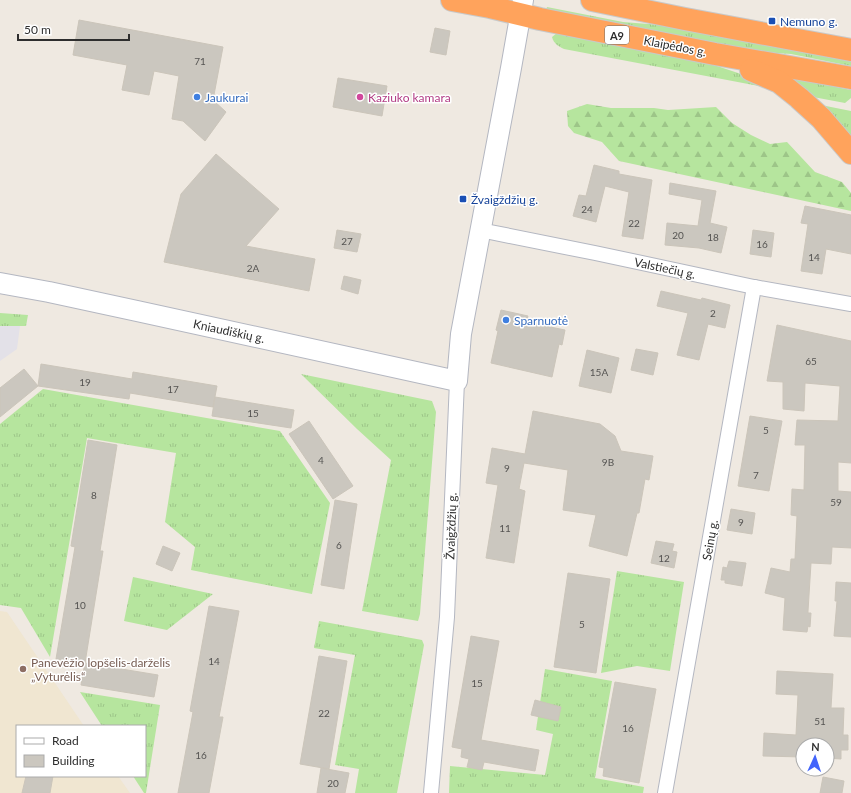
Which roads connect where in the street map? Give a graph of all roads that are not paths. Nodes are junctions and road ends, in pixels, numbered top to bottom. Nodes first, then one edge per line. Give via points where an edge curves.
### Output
1 (452, 0) edge
2 (592, 0) edge
3 (522, 7) edge
4 (851, 50) edge
5 (715, 54) junction
6 (851, 78) edge
7 (851, 153) edge
8 (480, 230) junction
9 (0, 283) edge
10 (754, 287) junction
11 (851, 304) edge
12 (457, 381) junction
13 (431, 793) edge
14 (665, 793) edge

1 - 3 highway, Klaipėdos g. / A9 via 490,7
2 - 4 highway
3 - 5 highway, Klaipėdos g. / A9 via 540,19
3 - 8 main road, Žvaigždžių g.
5 - 6 highway, Klaipėdos g. / A9
5 - 7 highway via 779,82 821,118
8 - 10 street, Valstiečių g.
8 - 12 main road, Žvaigždžių g. via 461,334
9 - 12 main road, Kniaudiškių g.
10 - 11 street, Valstiečių g.
10 - 14 street, Seinų g.
12 - 13 street, Žvaigždžių g. via 447,617

